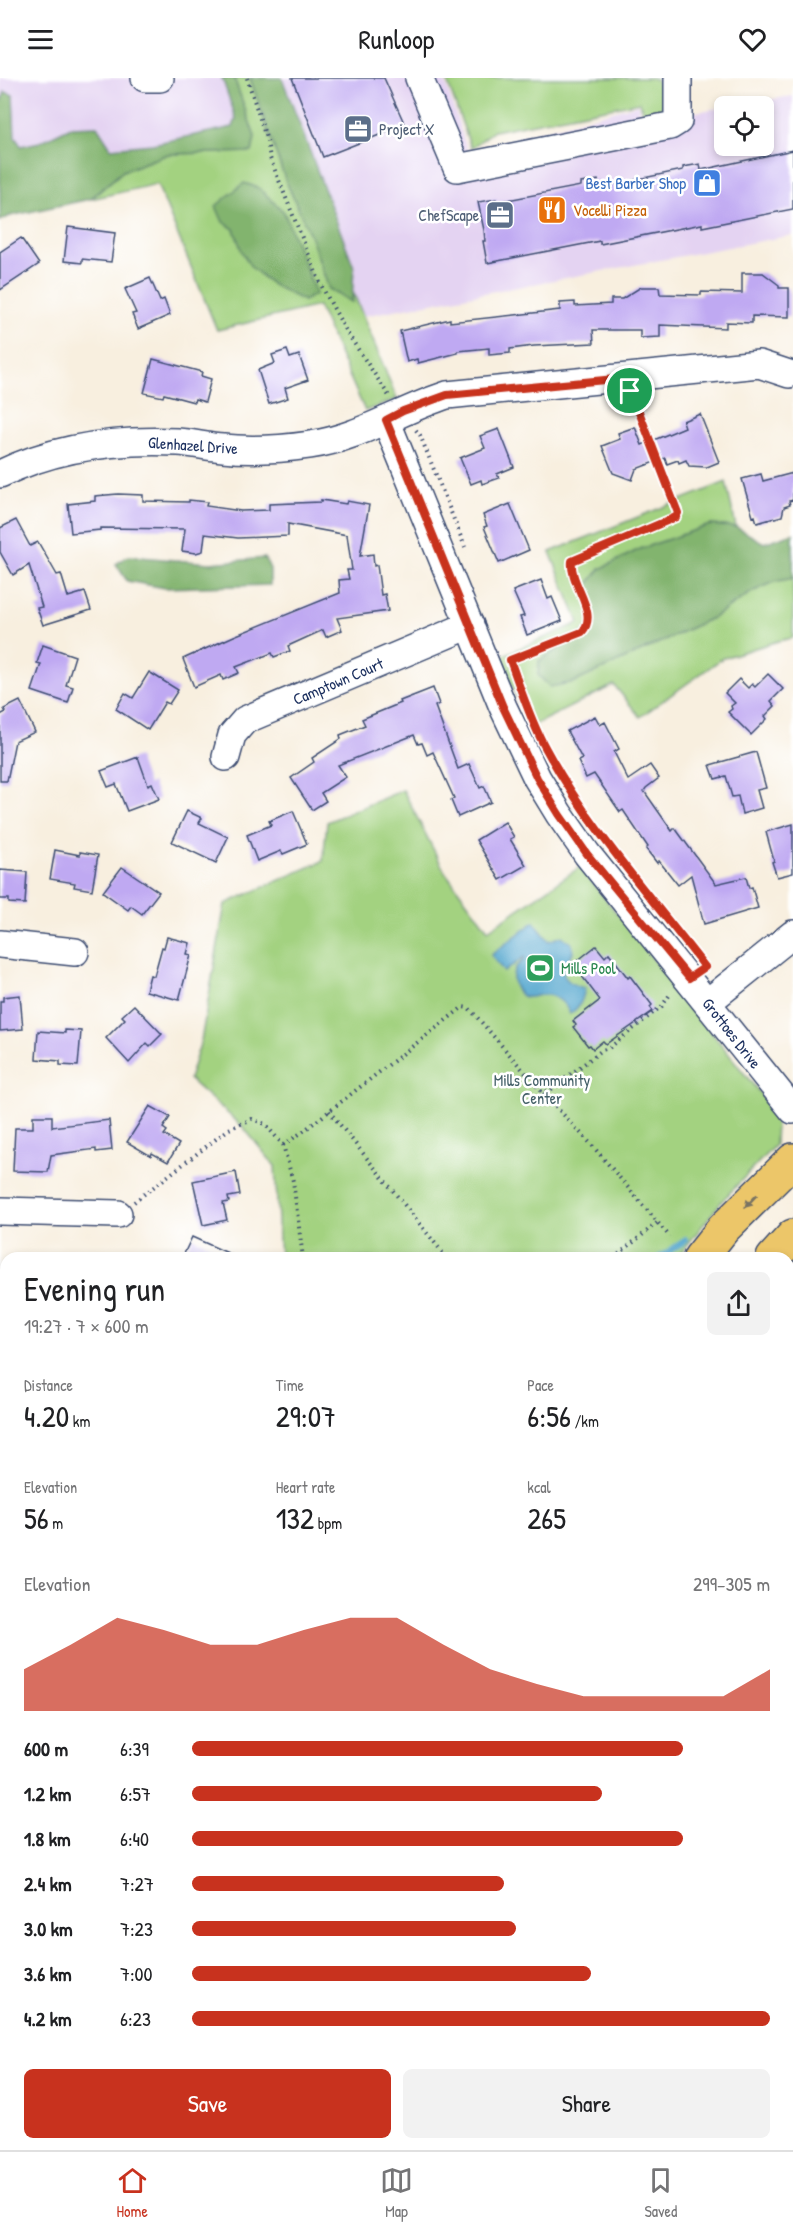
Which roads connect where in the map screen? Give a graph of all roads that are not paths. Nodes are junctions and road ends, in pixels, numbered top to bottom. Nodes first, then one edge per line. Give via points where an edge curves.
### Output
1 (145, 78) edge
2 (160, 78) edge
3 (419, 78) edge
4 (678, 78) edge
5 (789, 374) dead end
6 (394, 416) junction
7 (0, 474) edge
8 (470, 625) junction
9 (226, 757) dead end
10 (793, 934) edge
11 (0, 944) edge
12 (75, 952) dead end
13 (708, 1002) junction
14 (793, 1110) edge
15 (793, 1160) edge
16 (0, 1211) edge
17 (118, 1214) road end
18 (793, 1236) edge
19 (705, 1252) edge
20 (778, 1252) edge

1 - 2 street
3 - 4 street via 457,168 670,126 678,121
5 - 6 street, Glenhazel Drive via 759,364 447,395
6 - 7 street, Glenhazel Drive via 354,435 312,445 224,448 137,441 84,446
6 - 8 street, Grottoes Drive
8 - 9 street, Camptown Court via 245,720 232,735
8 - 13 street, Grottoes Drive via 503,707 559,814
10 - 13 street
11 - 12 street
13 - 14 street, Grottoes Drive
15 -> 19 main road
16 - 17 street
18 - 20 main road

